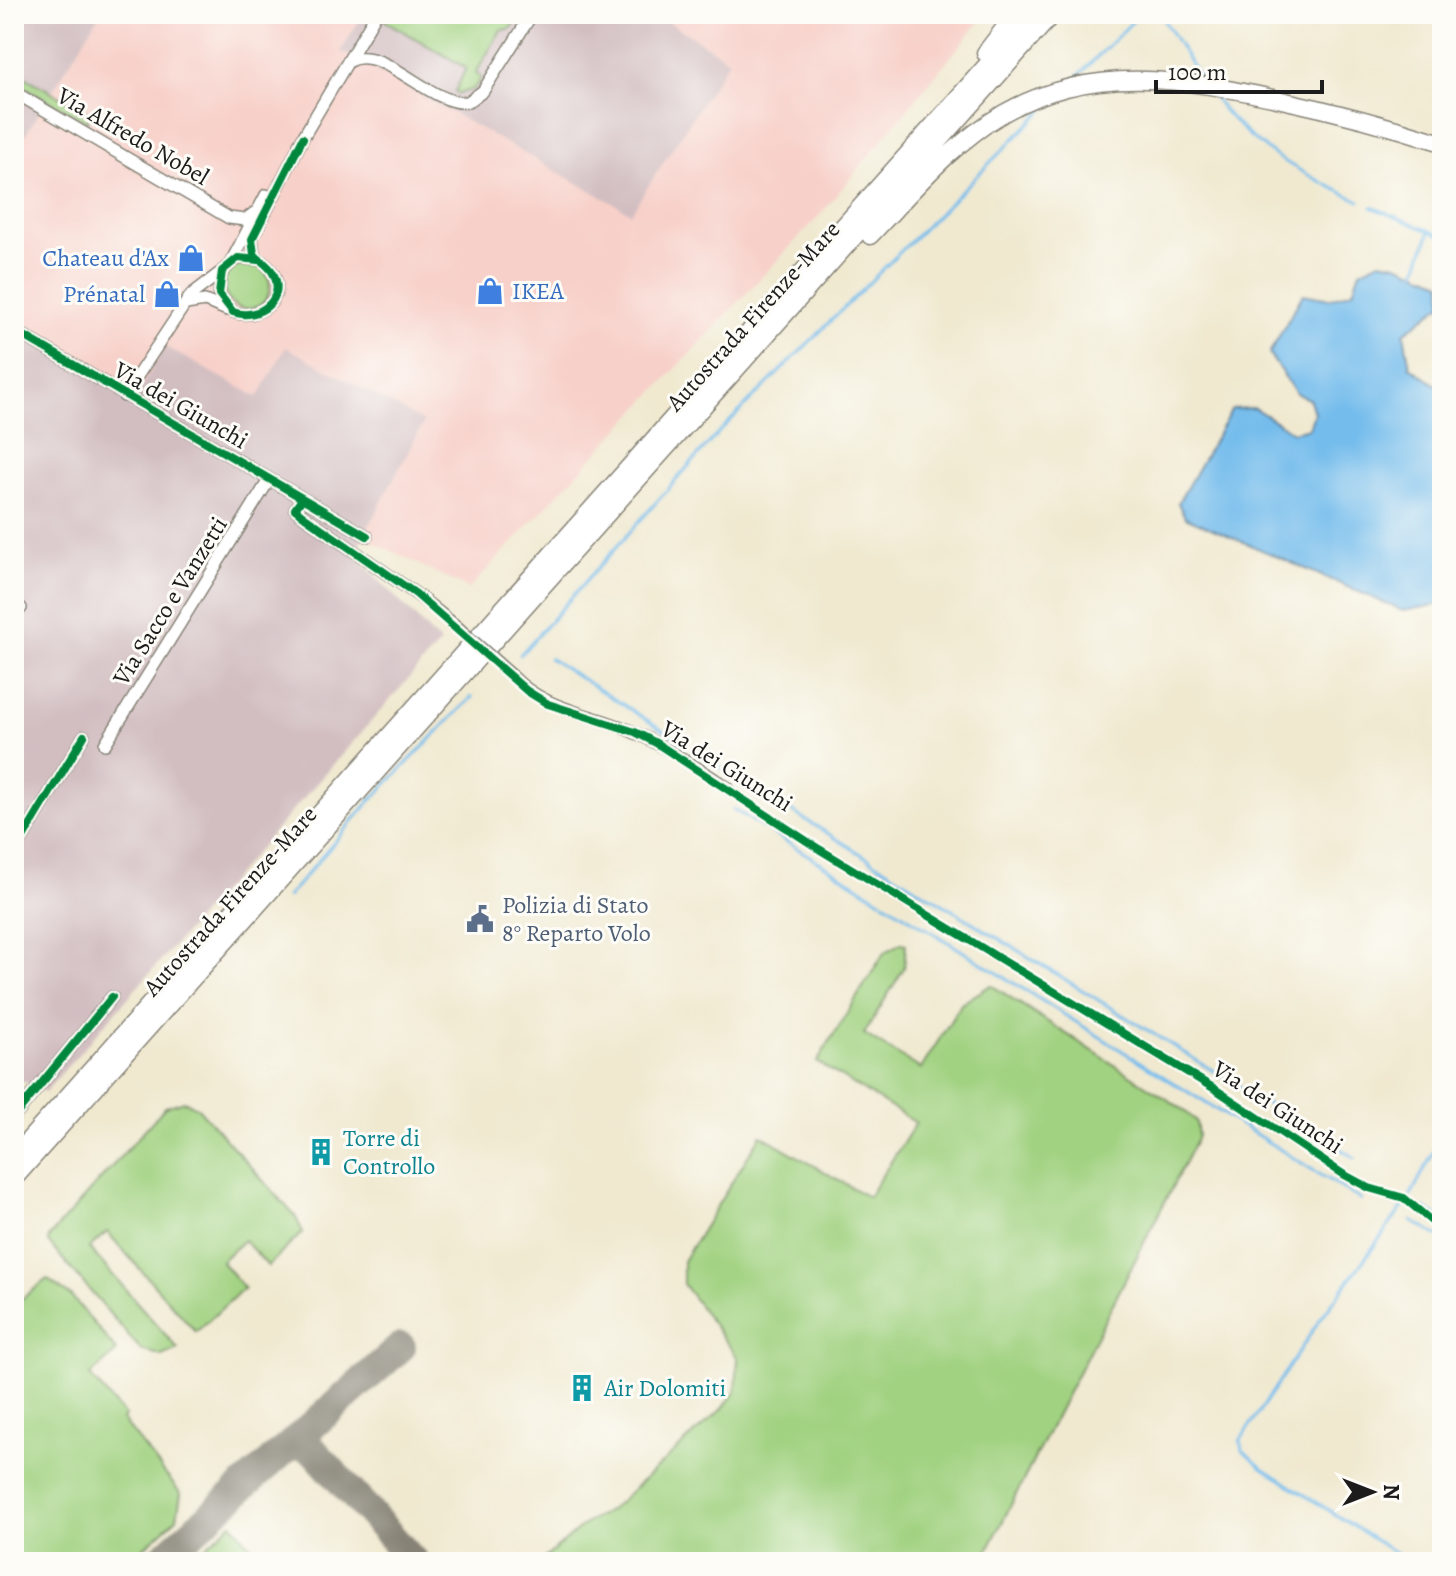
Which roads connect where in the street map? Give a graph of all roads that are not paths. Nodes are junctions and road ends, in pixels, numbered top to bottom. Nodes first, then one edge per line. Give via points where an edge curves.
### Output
1 (376, 14) edge
2 (532, 14) edge
3 (1015, 14) edge
4 (1032, 14) edge
5 (1053, 14) edge
6 (369, 26) junction
7 (349, 61) junction
8 (381, 63) junction
9 (14, 92) edge
10 (303, 138) junction
11 (1442, 143) edge
12 (914, 147) junction
13 (255, 213) junction
14 (229, 218) junction
15 (235, 248) junction
16 (259, 260) junction
17 (226, 266) junction
18 (186, 304) junction
19 (235, 313) junction
20 (16, 335) edge
21 (741, 366) junction
22 (124, 396) junction
23 (269, 480) junction
24 (302, 499) junction
25 (367, 536) dead end
26 (480, 646) junction
27 (84, 736) dead end
28 (105, 744) dead end
29 (728, 788) dead end
30 (14, 853) edge
31 (112, 997) dead end
32 (14, 1117) edge
33 (14, 1156) edge
34 (14, 1179) edge

1 - 6 street
2 - 8 street via 483,91 468,102 449,101
3 - 12 highway
4 - 12 highway, Autostrada Firenze-Mare
5 - 21 highway, Autostrada Firenze-Mare
6 - 7 street
6 - 8 street via 367,47
7 - 8 street via 359,57
7 - 10 street
9 - 14 street, Via Alfredo Nobel
10 - 13 street
10 - 16 street via 253,234 252,251
11 - 21 highway via 1373,121 1154,78 1103,80 1037,98 1005,112 954,149
12 - 26 highway, Autostrada Firenze-Mare
13 - 14 street via 245,220
13 - 15 street
14 - 15 street
15 - 17 street
16 - 17 street via 246,257
16 - 19 street via 274,276 272,301 255,314
17 - 18 street
17 - 19 street via 219,294
18 - 19 street via 210,302
18 - 22 street
20 - 22 street, Via dei Giunchi
21 - 26 highway, Autostrada Firenze-Mare
22 - 23 street, Via dei Giunchi
23 - 24 street, Via dei Giunchi
23 - 28 street, Via Sacco e Vanzetti
24 - 25 street
24 - 29 street, Via dei Giunchi, bridge via 295,509 416,594 527,691 548,704 635,732
26 - 33 highway, Autostrada Firenze-Mare
26 - 34 highway, Autostrada Firenze-Mare
27 - 30 street
31 - 32 street

